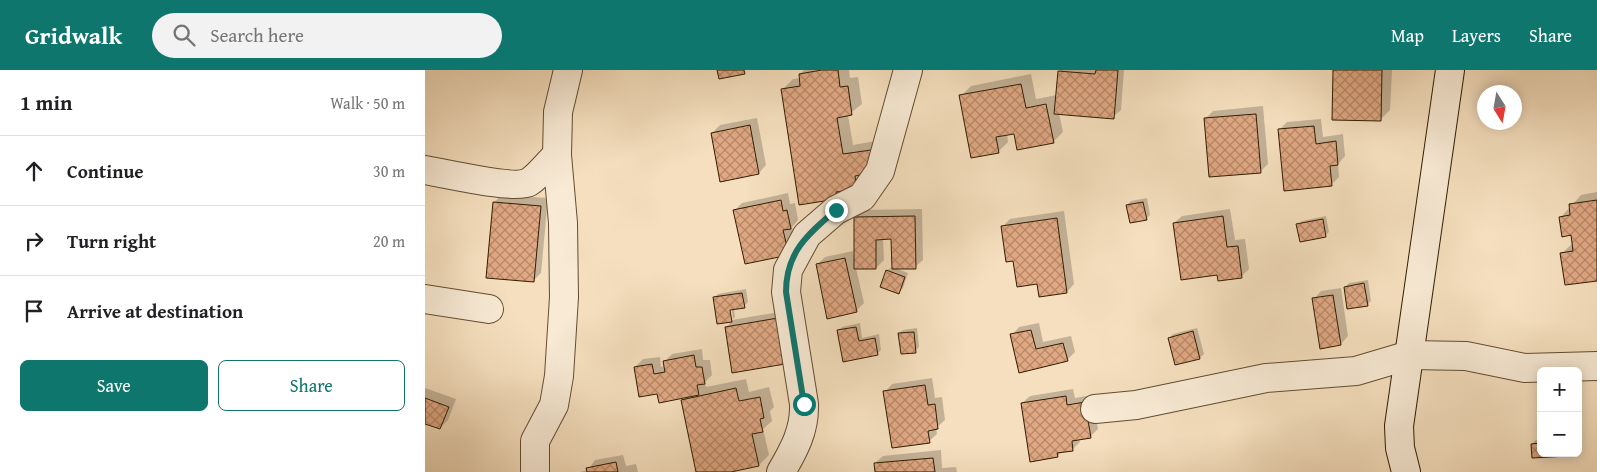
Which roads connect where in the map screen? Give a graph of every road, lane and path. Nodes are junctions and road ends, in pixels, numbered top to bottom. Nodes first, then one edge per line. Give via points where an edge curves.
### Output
1 (568, 70) edge
2 (908, 70) edge
3 (1450, 70) edge
4 (557, 155) junction
5 (425, 170) edge
6 (425, 299) edge
7 (489, 309) dead end
8 (1410, 355) junction
9 (1597, 366) edge
10 (1095, 409) dead end
11 (535, 472) edge
12 (781, 472) edge
13 (1406, 472) edge

1 - 4 street via 558,112
2 - 12 street via 880,171 862,197 836,210 807,235 787,270 786,292 805,418
3 - 8 street
4 - 5 street via 524,184
4 - 11 street via 563,223 564,297 559,376 554,405 535,441
6 - 7 street
8 - 9 street via 1466,356 1525,368
8 - 10 street via 1356,371 1266,378 1136,406
8 - 13 street via 1399,426

